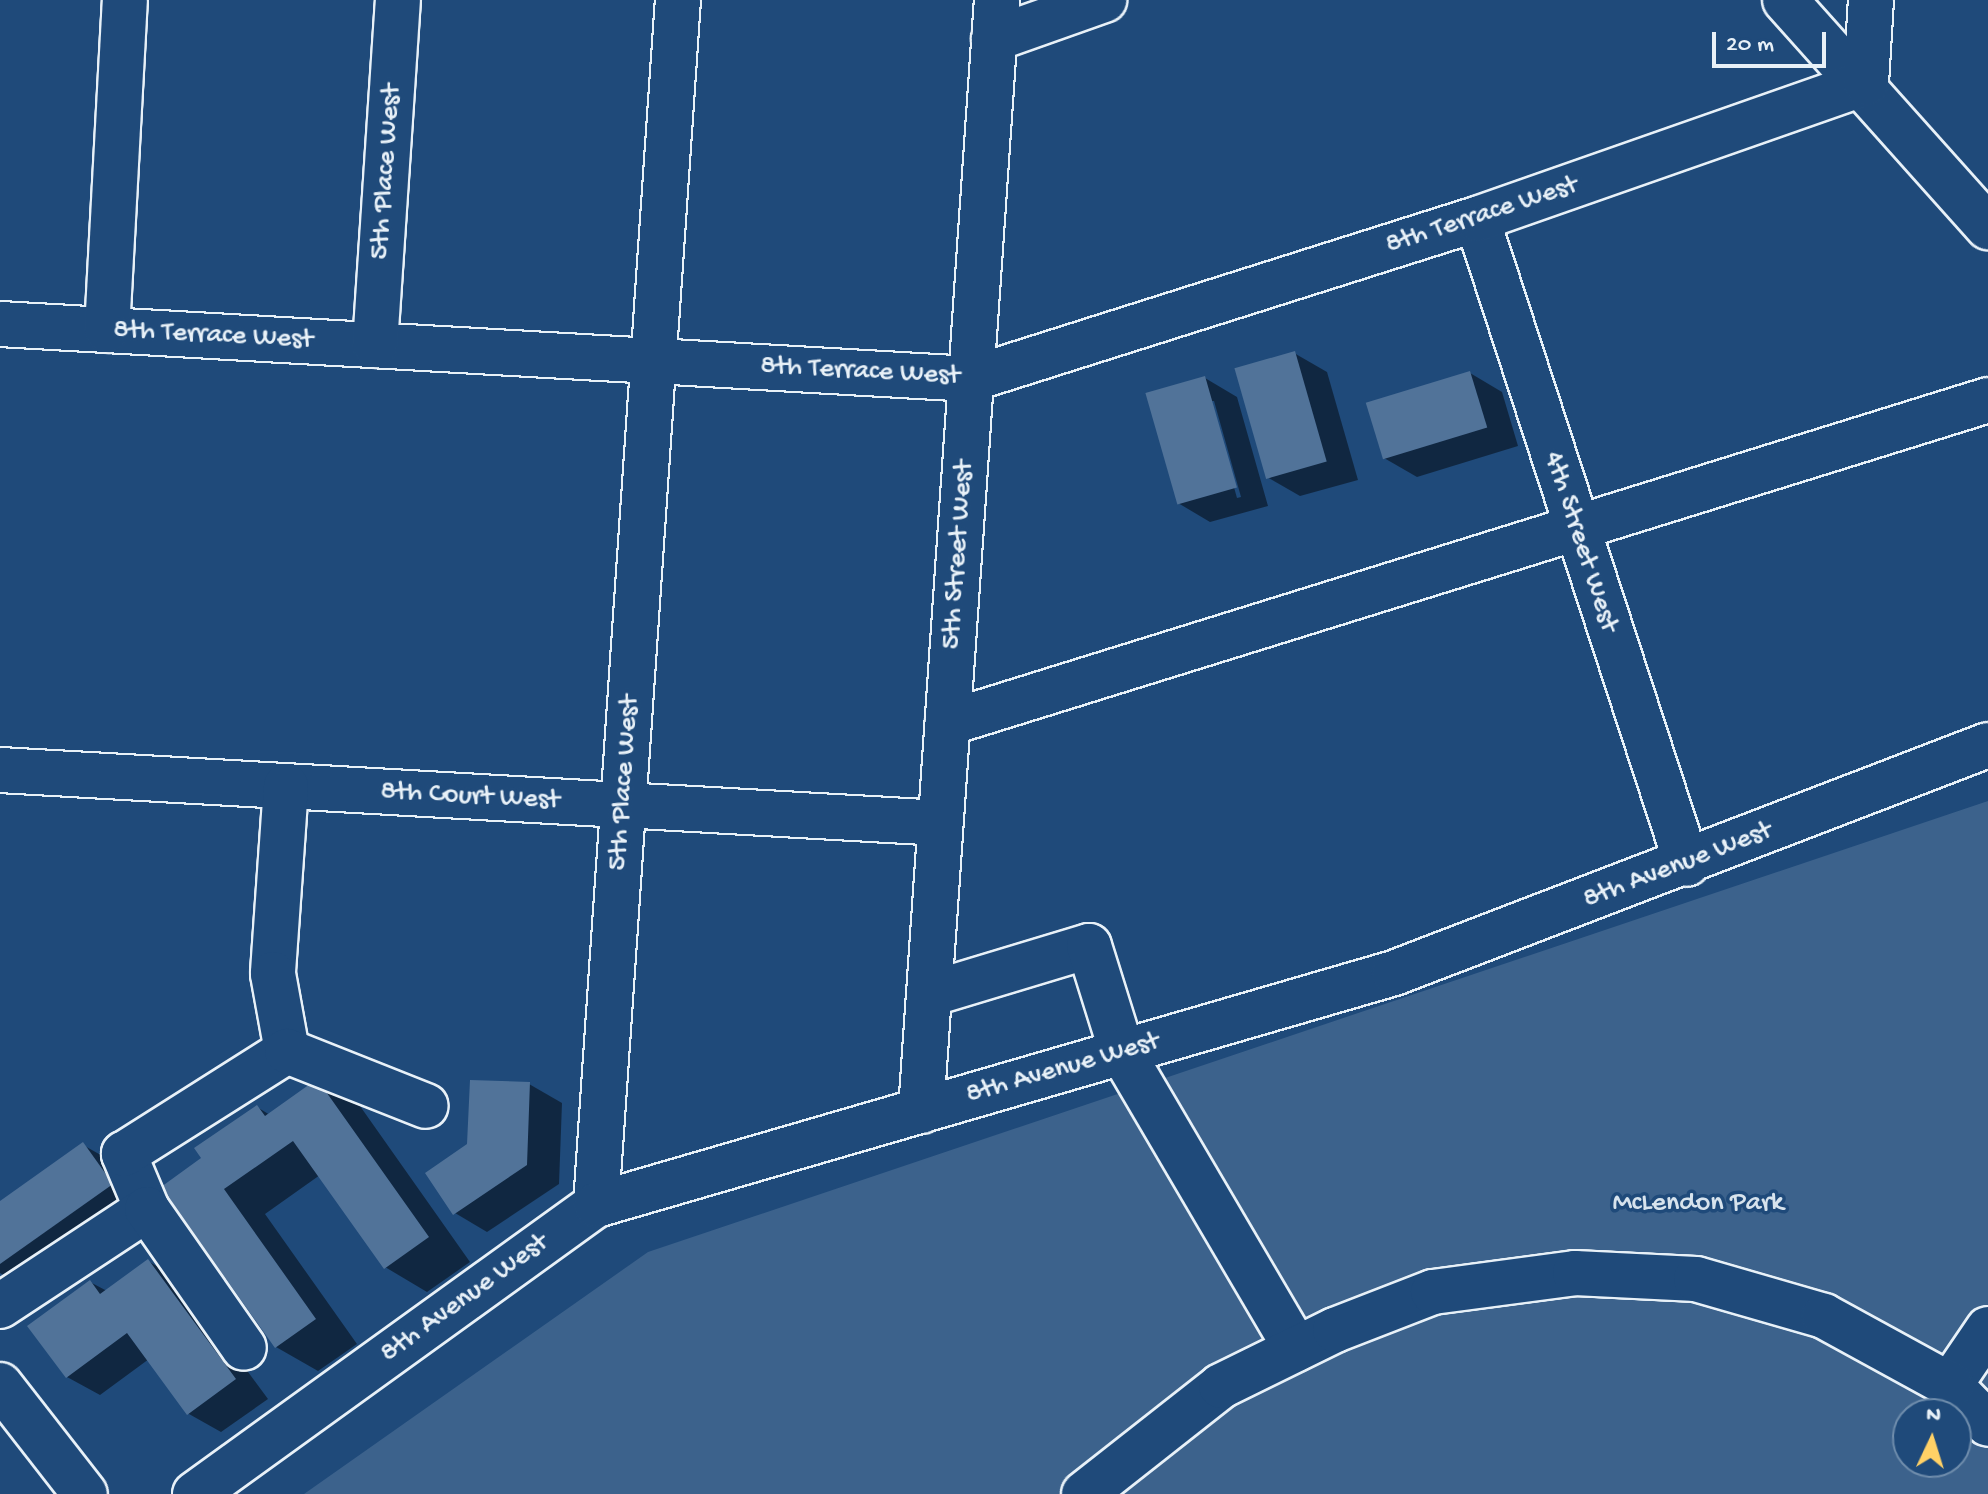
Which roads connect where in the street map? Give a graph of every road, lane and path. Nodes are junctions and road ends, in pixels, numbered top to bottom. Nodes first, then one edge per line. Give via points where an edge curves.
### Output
1 (125, 0) edge
2 (398, 0) edge
3 (678, 0) edge
4 (1104, 0) edge
5 (1785, 0) edge
6 (1871, 0) edge
7 (996, 19) edge
8 (1866, 83) junction
9 (1477, 219) junction
10 (1987, 223) edge
11 (0, 324) edge
12 (107, 330) junction
13 (375, 345) junction
14 (653, 360) junction
15 (971, 379) junction
16 (1988, 400) edge
17 (1574, 526) junction
18 (948, 723) junction
19 (1988, 746) edge
20 (0, 770) edge
21 (286, 786) junction
22 (623, 806) junction
23 (941, 823) junction
24 (1687, 864) junction
25 (930, 994) junction
26 (287, 1051) junction
27 (1122, 1052) junction
28 (426, 1106) dead end
29 (921, 1111) junction
30 (596, 1205) junction
31 (147, 1209) junction
32 (0, 1306) edge
33 (1988, 1329) edge
34 (244, 1348) dead end
35 (1296, 1349) junction
36 (0, 1385) edge
37 (1950, 1385) junction
38 (1988, 1424) edge
39 (85, 1494) edge
40 (195, 1494) edge
41 (1084, 1494) edge

1 - 12 street
2 - 13 street, 5th Place West
3 - 14 street, 5th Place West
4 - 7 street
5 - 8 street
6 - 8 street
7 - 15 street, 5th Street West
8 - 9 street, 8th Terrace West
8 - 10 street
9 - 15 street, 8th Terrace West
9 - 17 street, 4th Street West
11 - 12 street, 8th Terrace West
12 - 13 street, 8th Terrace West
13 - 14 street, 8th Terrace West
14 - 15 street, 8th Terrace West
14 - 22 street, 5th Place West
15 - 18 street, 5th Street West
16 - 17 street
17 - 18 street
17 - 24 street, 4th Street West
18 - 23 street, 5th Street West
19 - 24 street, 8th Avenue West
20 - 21 street, 8th Court West
21 - 22 street, 8th Court West
21 - 26 street via 273,974
22 - 23 street, 8th Court West
22 - 30 street, 5th Place West
23 - 25 street, 5th Street West
24 - 27 street, 8th Avenue West via 1394,973
25 - 27 street via 1089,946
25 - 29 street, 5th Street West
26 - 28 street
26 - 31 street via 124,1154
27 - 29 street, 8th Avenue West
27 - 35 street
29 - 30 street, 8th Avenue West
30 - 40 street, 8th Avenue West
31 - 32 street
31 - 34 street
33 - 37 street
35 - 37 street via 1433,1292 1575,1273 1696,1279 1824,1316
35 - 41 street via 1221,1386
36 - 39 street
37 - 38 street

